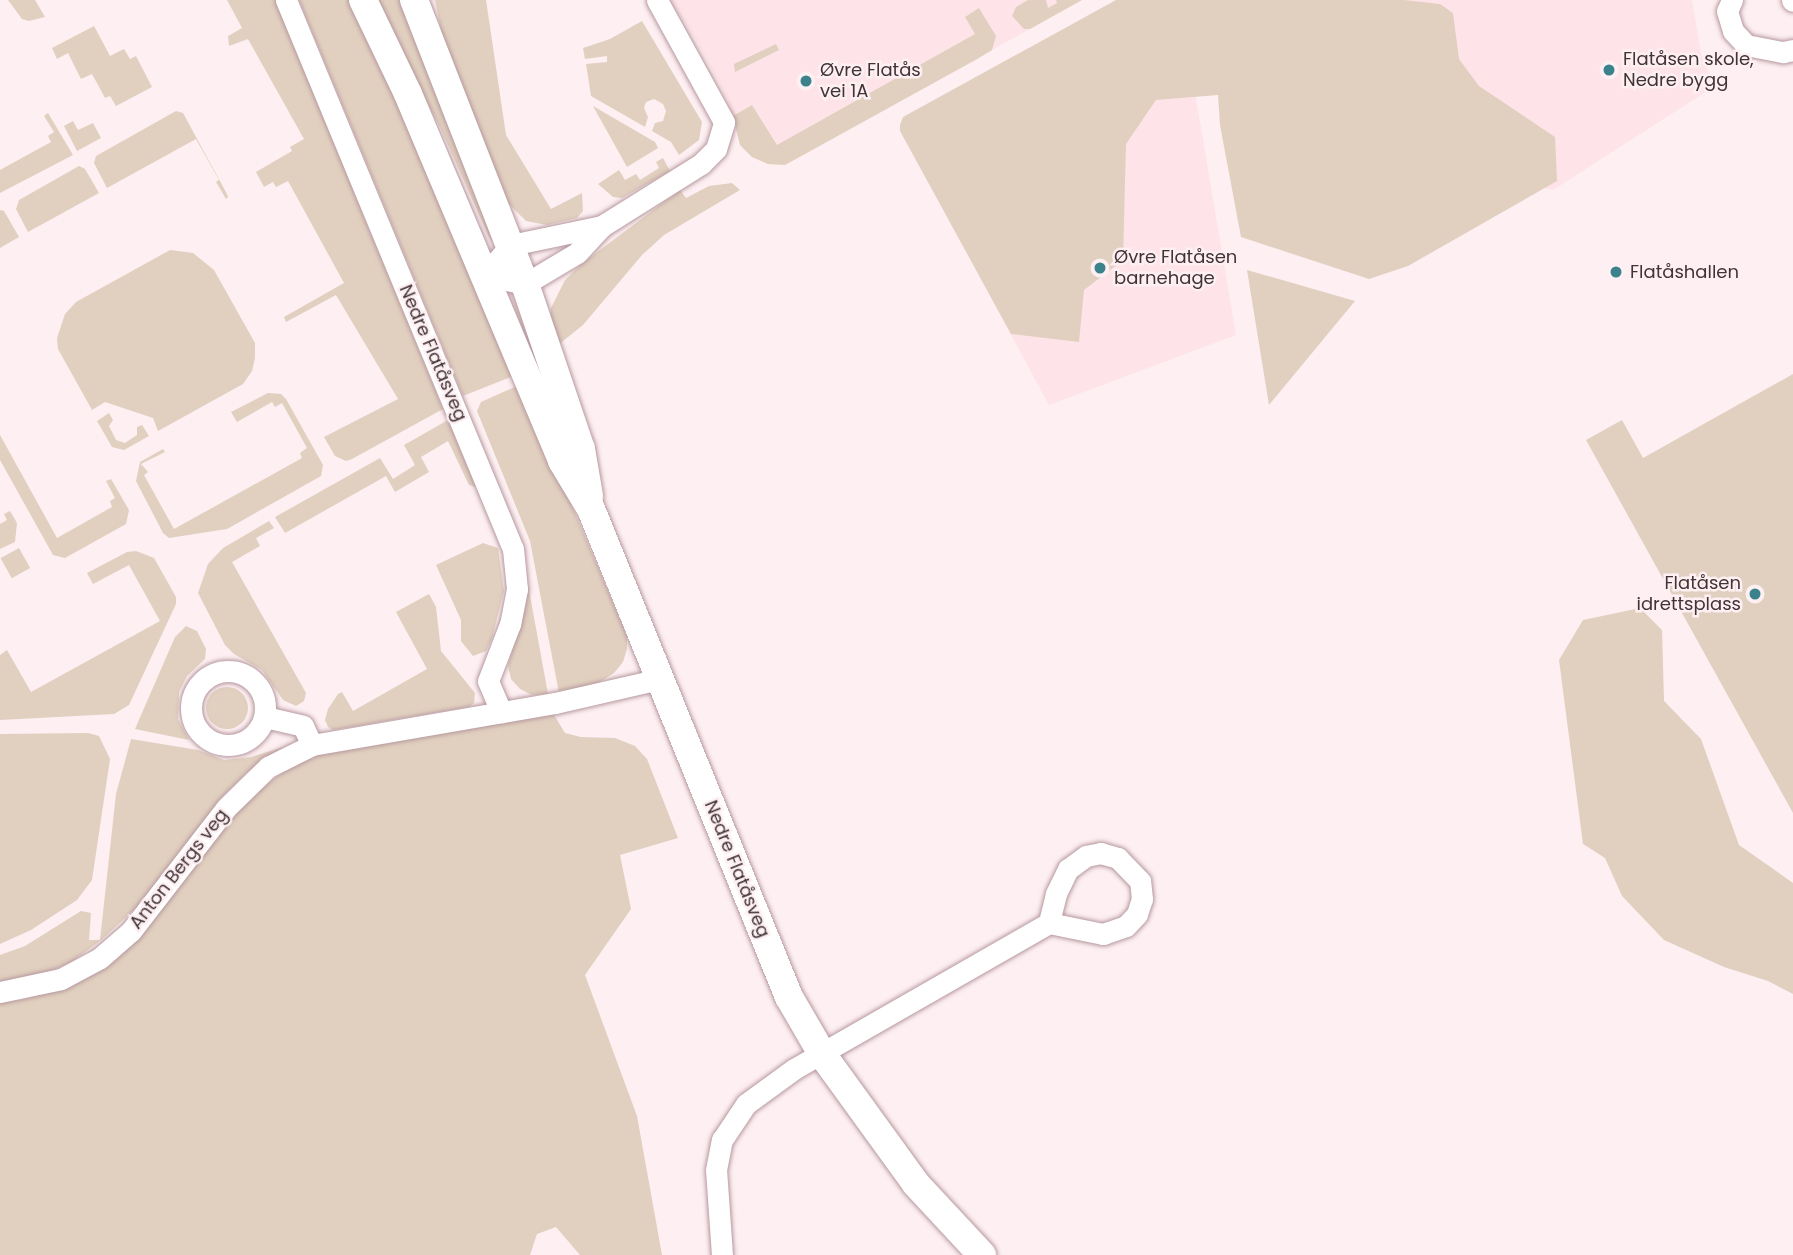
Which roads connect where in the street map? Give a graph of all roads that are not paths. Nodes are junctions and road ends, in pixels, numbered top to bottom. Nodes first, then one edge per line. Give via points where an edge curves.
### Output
1 (286, 0) edge
2 (363, 0) edge
3 (657, 0) edge
4 (1732, 0) edge
5 (418, 4) edge
6 (1793, 50) edge
7 (602, 226) junction
8 (511, 245) junction
9 (484, 275) junction
10 (525, 284) junction
11 (550, 401) junction
12 (660, 679) junction
13 (500, 712) junction
14 (265, 717) dead end
15 (312, 745) junction
16 (1049, 923) junction
17 (0, 992) edge
18 (822, 1054) junction
19 (722, 1255) edge
20 (982, 1255) edge

1 - 13 street, Nedre Flatåsveg via 513,549 517,589 510,624 488,681
2 - 9 street, Nedre Flatåsveg
3 - 7 street via 717,107 724,122 723,135 701,164
4 - 6 street via 1727,11 1733,31 1746,46
5 - 8 street, Nedre Flatåsveg via 477,167
7 - 8 street
7 - 10 street via 577,253
8 - 9 street
8 - 10 street, Nedre Flatåsveg
9 - 10 street
9 - 11 street, Nedre Flatåsveg via 506,329
10 - 11 street, Nedre Flatåsveg via 536,316
11 - 12 street, Nedre Flatåsveg via 581,449 592,509
12 - 13 street
12 - 18 street, Nedre Flatåsveg via 789,997
13 - 15 street
14 - 15 street via 303,726
15 - 17 street, Anton Bergs veg via 268,767 226,808 131,931 100,958 61,979
16 - 16 street via 1103,934 1126,926 1139,907 1140,881 1118,858 1101,853 1086,856 1068,869
16 - 18 street
18 - 19 street via 746,1104 722,1140 716,1170
18 - 20 street, Nedre Flatåsveg via 916,1184

